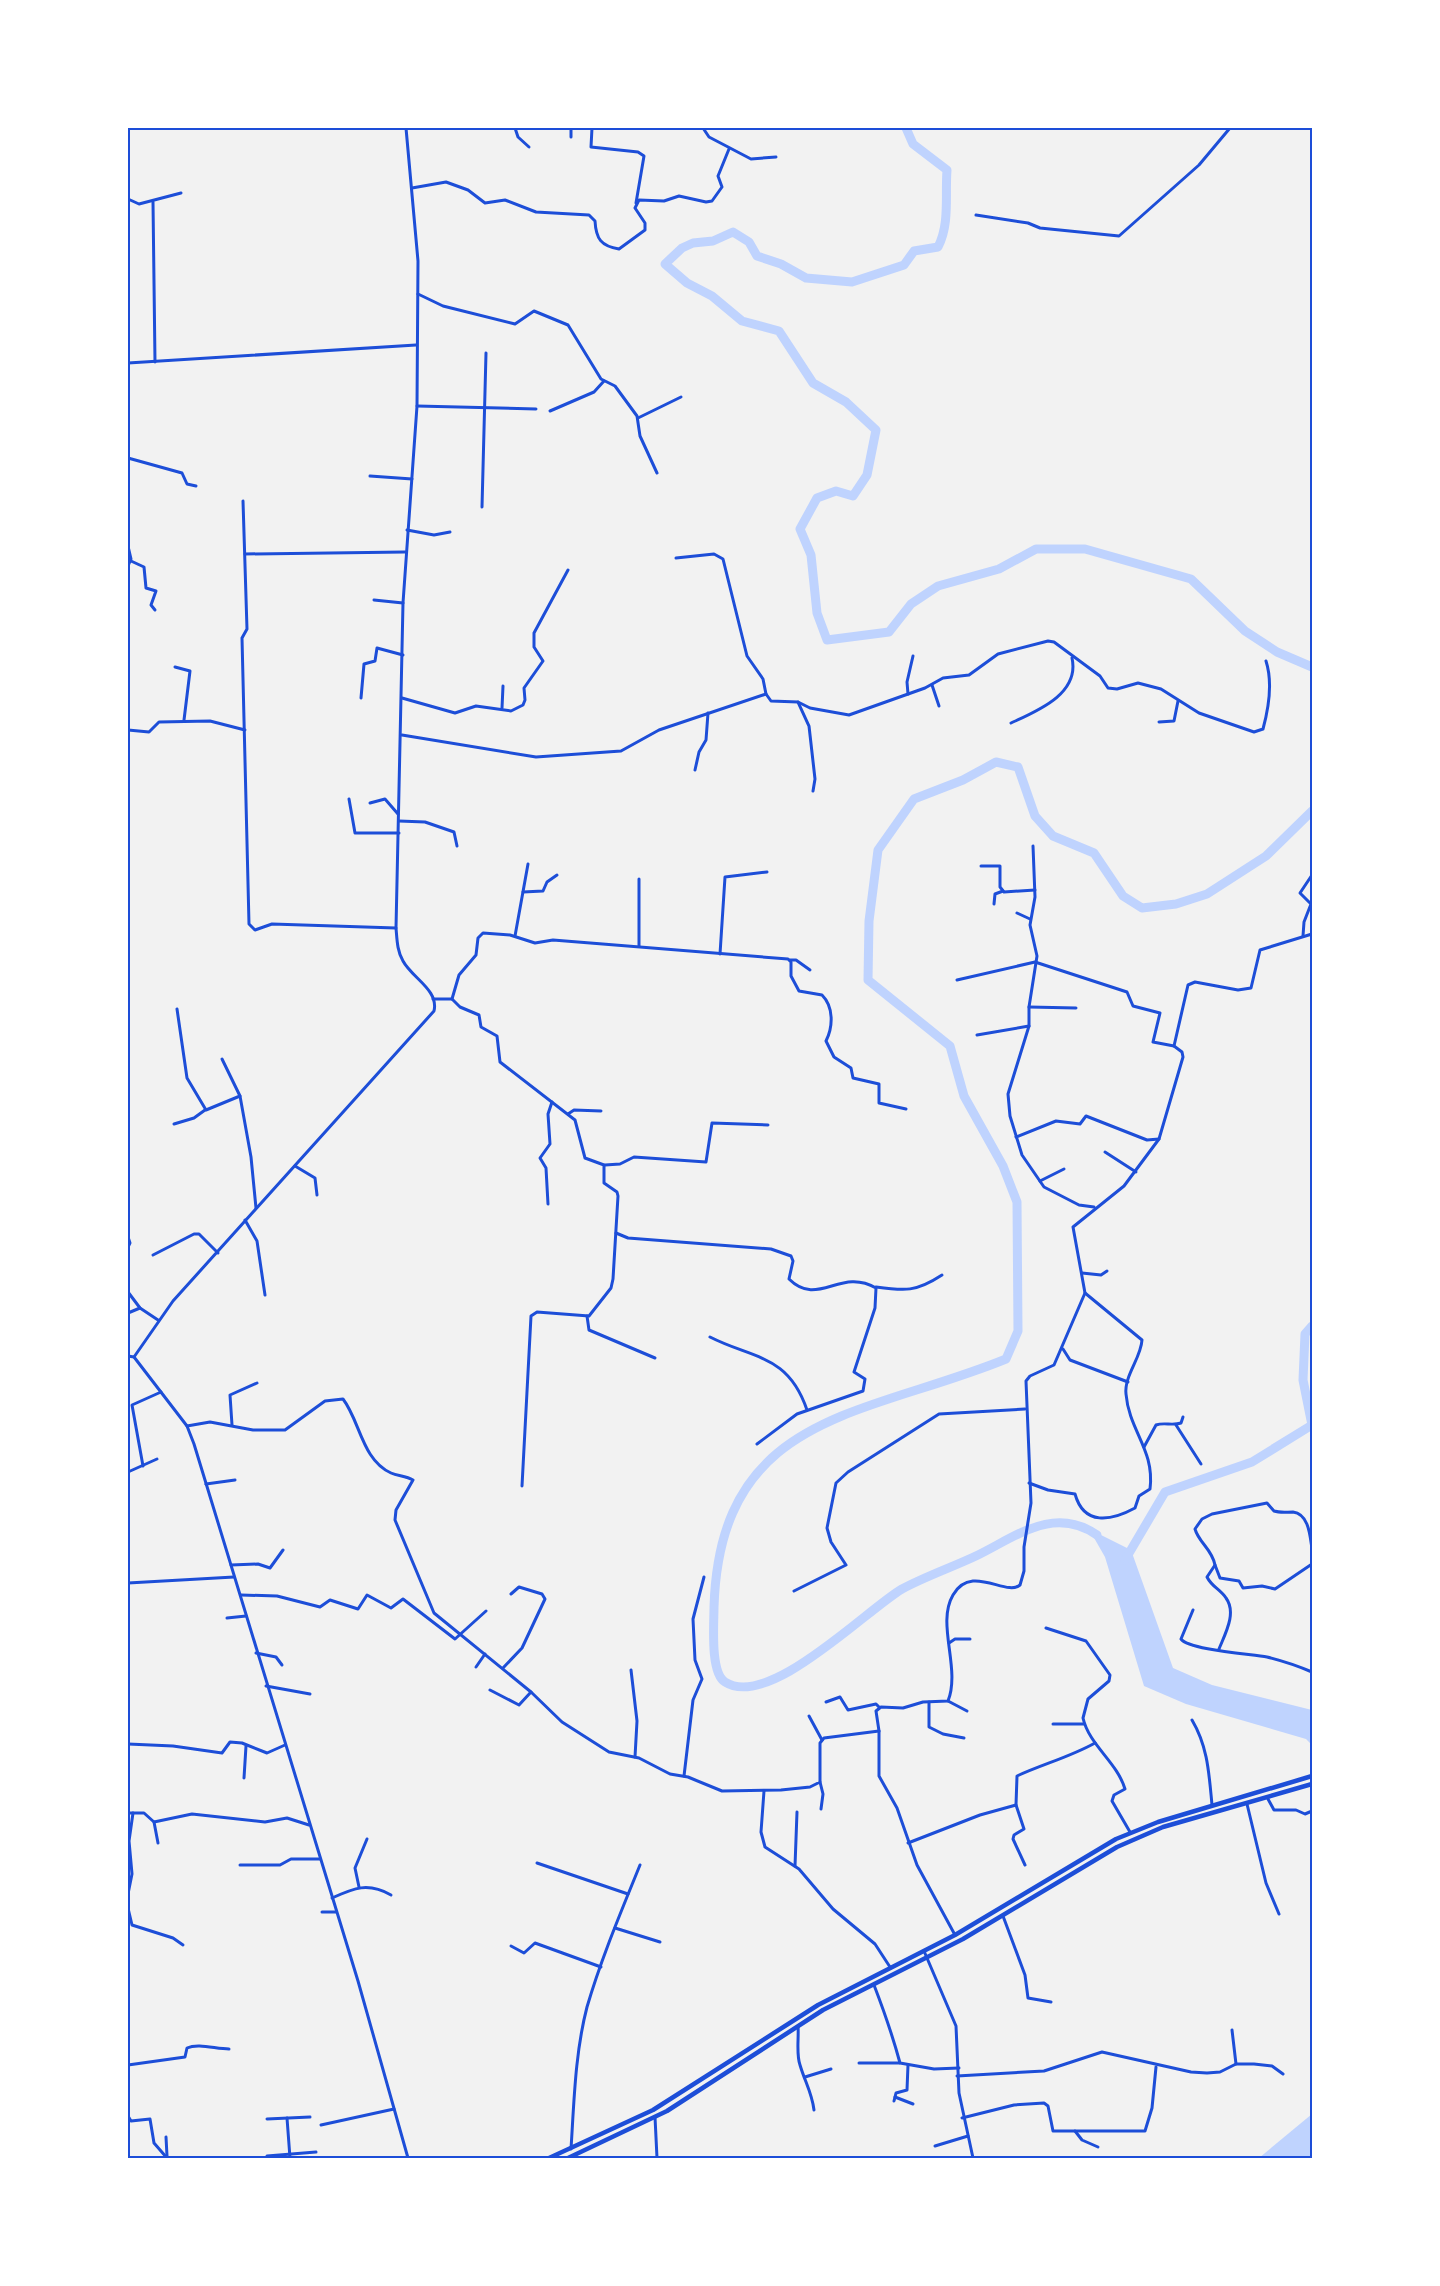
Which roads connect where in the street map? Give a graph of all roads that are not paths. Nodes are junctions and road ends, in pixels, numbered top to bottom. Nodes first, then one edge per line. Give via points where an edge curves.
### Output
1 (406, 128) edge
2 (515, 128) edge
3 (571, 128) edge
4 (592, 128) edge
5 (703, 128) edge
6 (1230, 128) edge
7 (571, 138) dead end
8 (530, 147) dead end
9 (729, 149) junction
10 (776, 157) dead end
11 (412, 188) junction
12 (181, 193) dead end
13 (128, 200) edge
14 (153, 202) junction
15 (636, 203) junction
16 (976, 215) dead end
17 (418, 294) junction
18 (416, 345) junction
19 (486, 353) dead end
20 (155, 362) junction
21 (128, 363) edge
22 (604, 381) junction
23 (681, 397) dead end
24 (417, 406) junction
25 (484, 408) junction
26 (536, 410) dead end
27 (550, 411) dead end
28 (638, 418) junction
29 (128, 458) edge
30 (657, 474) dead end
31 (370, 476) dead end
32 (412, 479) junction
33 (196, 486) dead end
34 (243, 501) dead end
35 (482, 507) dead end
36 (407, 530) junction
37 (450, 532) dead end
38 (128, 546) edge
39 (405, 552) junction
40 (245, 554) junction
41 (676, 558) dead end
42 (131, 561) junction
43 (128, 566) edge
44 (568, 570) dead end
45 (374, 600) dead end
46 (403, 603) junction
47 (155, 610) dead end
48 (403, 655) junction
49 (913, 656) dead end
50 (1072, 657) junction
51 (1266, 661) dead end
52 (175, 667) dead end
53 (932, 685) junction
54 (503, 686) dead end
55 (766, 694) junction
56 (908, 694) junction
57 (361, 698) dead end
58 (402, 698) junction
59 (1178, 701) junction
60 (798, 702) junction
61 (939, 706) dead end
62 (502, 709) junction
63 (708, 713) junction
64 (184, 720) junction
65 (1159, 722) dead end
66 (1011, 723) dead end
67 (128, 730) edge
68 (245, 730) junction
69 (402, 735) junction
70 (695, 770) dead end
71 (813, 791) dead end
72 (349, 799) dead end
73 (370, 803) dead end
74 (399, 815) junction
75 (399, 821) junction
76 (399, 833) junction
77 (457, 846) dead end
78 (1033, 846) dead end
79 (528, 864) dead end
80 (981, 866) dead end
81 (767, 872) dead end
82 (557, 875) dead end
83 (1312, 875) edge
84 (639, 879) dead end
85 (1035, 890) junction
86 (1003, 891) junction
87 (523, 892) junction
88 (994, 904) dead end
89 (1017, 913) dead end
90 (1030, 919) junction
91 (396, 928) junction
92 (1312, 934) edge
93 (515, 936) junction
94 (1303, 936) junction
95 (639, 946) junction
96 (720, 954) junction
97 (790, 960) junction
98 (1035, 962) junction
99 (810, 970) dead end
100 (957, 980) dead end
101 (433, 999) junction
102 (452, 999) junction
103 (1029, 1007) junction
104 (1076, 1008) dead end
105 (177, 1009) dead end
106 (1029, 1026) junction
107 (977, 1035) dead end
108 (1174, 1047) junction
109 (222, 1059) dead end
110 (240, 1096) junction
111 (552, 1102) junction
112 (906, 1109) dead end
113 (206, 1110) junction
114 (601, 1111) dead end
115 (568, 1114) junction
116 (174, 1124) dead end
117 (768, 1125) dead end
118 (1016, 1137) junction
119 (1159, 1139) junction
120 (1105, 1152) dead end
121 (604, 1165) junction
122 (295, 1166) junction
123 (1064, 1169) dead end
124 (1137, 1172) junction
125 (1040, 1181) junction
126 (317, 1195) dead end
127 (548, 1204) dead end
128 (1094, 1207) junction
129 (256, 1208) junction
130 (245, 1220) junction
131 (616, 1233) junction
132 (128, 1237) edge
133 (128, 1247) edge
134 (218, 1253) junction
135 (153, 1255) dead end
136 (1107, 1271) dead end
137 (1081, 1272) junction
138 (942, 1275) dead end
139 (874, 1287) junction
140 (128, 1292) edge
141 (1085, 1293) junction
142 (265, 1295) dead end
143 (140, 1308) junction
144 (128, 1313) edge
145 (587, 1316) junction
146 (158, 1320) junction
147 (710, 1337) dead end
148 (1063, 1349) junction
149 (128, 1356) edge
150 (134, 1357) junction
151 (655, 1358) dead end
152 (1128, 1382) junction
153 (257, 1383) dead end
154 (161, 1392) junction
155 (129, 1409) edge
156 (1025, 1409) junction
157 (807, 1410) junction
158 (1183, 1417) dead end
159 (232, 1425) junction
160 (1176, 1425) junction
161 (187, 1426) junction
162 (758, 1444) dead end
163 (1144, 1447) junction
164 (157, 1459) dead end
165 (1201, 1464) dead end
166 (143, 1466) junction
167 (128, 1472) edge
168 (235, 1480) dead end
169 (1029, 1483) junction
170 (206, 1484) junction
171 (522, 1486) dead end
172 (1312, 1549) edge
173 (283, 1550) dead end
174 (1312, 1564) edge
175 (231, 1565) junction
176 (1215, 1565) junction
177 (234, 1576) junction
178 (704, 1577) dead end
179 (128, 1583) edge
180 (794, 1591) dead end
181 (511, 1594) dead end
182 (241, 1595) junction
183 (1193, 1610) dead end
184 (486, 1611) dead end
185 (246, 1616) junction
186 (227, 1618) dead end
187 (1046, 1628) dead end
188 (460, 1637) junction
189 (970, 1639) dead end
190 (949, 1643) junction
191 (1219, 1649) junction
192 (256, 1653) junction
193 (484, 1656) junction
194 (282, 1665) dead end
195 (476, 1667) dead end
196 (503, 1668) junction
197 (631, 1671) dead end
198 (1312, 1672) edge
199 (266, 1686) junction
200 (490, 1690) dead end
201 (531, 1692) junction
202 (310, 1694) dead end
203 (948, 1701) junction
204 (826, 1702) dead end
205 (929, 1702) junction
206 (879, 1708) junction
207 (967, 1711) dead end
208 (809, 1716) dead end
209 (1192, 1720) dead end
210 (1053, 1724) dead end
211 (1084, 1724) junction
212 (879, 1731) junction
213 (964, 1738) dead end
214 (822, 1740) junction
215 (128, 1743) edge
216 (1095, 1743) junction
217 (285, 1745) junction
218 (246, 1746) junction
219 (635, 1757) junction
220 (684, 1776) junction
221 (1312, 1776) edge
222 (244, 1778) dead end
223 (820, 1782) junction
224 (1310, 1785) edge
225 (764, 1791) junction
226 (1268, 1799) junction
227 (1247, 1804) junction
228 (1016, 1805) junction
229 (1212, 1805) junction
230 (821, 1809) dead end
231 (1312, 1811) edge
232 (797, 1812) dead end
233 (128, 1813) edge
234 (133, 1813) junction
235 (154, 1822) junction
236 (309, 1826) junction
237 (1130, 1832) junction
238 (367, 1839) dead end
239 (158, 1843) dead end
240 (908, 1844) junction
241 (320, 1859) junction
242 (537, 1863) dead end
243 (240, 1865) dead end
244 (640, 1865) dead end
245 (1025, 1865) dead end
246 (795, 1866) junction
247 (358, 1887) junction
248 (128, 1894) edge
249 (628, 1894) junction
250 (391, 1895) dead end
251 (332, 1898) junction
252 (128, 1908) edge
253 (322, 1912) dead end
254 (336, 1912) junction
255 (1279, 1914) dead end
256 (1003, 1916) junction
257 (615, 1928) junction
258 (955, 1935) junction
259 (660, 1942) dead end
260 (183, 1945) dead end
261 (510, 1946) dead end
262 (925, 1954) junction
263 (600, 1967) junction
264 (890, 1967) junction
265 (873, 1983) junction
266 (1051, 2002) dead end
267 (798, 2025) junction
268 (1232, 2030) dead end
269 (229, 2049) dead end
270 (859, 2063) dead end
271 (900, 2063) junction
272 (1236, 2064) junction
273 (128, 2065) edge
274 (908, 2065) junction
275 (1156, 2066) junction
276 (831, 2068) dead end
277 (959, 2068) junction
278 (1283, 2074) dead end
279 (957, 2076) junction
280 (805, 2077) junction
281 (913, 2104) dead end
282 (394, 2109) junction
283 (814, 2110) dead end
284 (128, 2116) edge
285 (309, 2117) dead end
286 (655, 2117) junction
287 (287, 2118) junction
288 (962, 2118) junction
289 (267, 2119) dead end
290 (321, 2125) dead end
291 (1075, 2131) junction
292 (968, 2136) junction
293 (166, 2137) dead end
294 (936, 2146) dead end
295 (1098, 2147) dead end
296 (571, 2150) junction
297 (316, 2152) dead end
298 (267, 2156) dead end
299 (290, 2156) edge
300 (167, 2157) edge
301 (408, 2158) edge
302 (549, 2158) edge
303 (568, 2158) edge
304 (657, 2158) edge
305 (972, 2158) edge

1 - 11 street
2 - 8 street via 518,137
3 - 7 street
4 - 15 street via 591,147 645,156
5 - 9 street via 709,137
6 - 16 street via 1206,158 1116,237
9 - 10 street via 751,159
9 - 15 street via 718,176 721,189 711,202 679,196
11 - 15 street via 446,182 464,188 485,203 505,200 536,212 589,215 595,221 600,243 616,249 625,248 645,230
11 - 17 street
12 - 14 street
13 - 14 street via 133,204
14 - 20 street
17 - 18 street
17 - 22 street via 443,306 515,324 534,311 566,324
18 - 20 street
18 - 24 street
19 - 25 street
20 - 21 street
22 - 27 street via 594,392
22 - 28 street via 615,386
23 - 28 street
24 - 25 street
24 - 32 street
25 - 26 street
25 - 35 street
28 - 30 street via 640,436
29 - 33 street via 182,473 187,484
31 - 32 street
32 - 36 street
34 - 40 street
36 - 37 street via 434,535
36 - 39 street
38 - 42 street
39 - 40 street
39 - 46 street
40 - 68 street
41 - 55 street via 714,554 723,559 747,656 765,682
42 - 43 street
42 - 47 street via 144,567 146,588 156,591 151,605
44 - 62 street via 534,633 534,647 543,661 524,688 525,704 511,711
45 - 46 street
46 - 48 street
48 - 57 street via 377,648 375,661 364,664
48 - 58 street
49 - 56 street
50 - 53 street via 1054,642 1043,641 998,654 969,675 944,678
50 - 59 street via 1100,676 1108,687 1117,689 1138,683 1164,690
50 - 66 street via 1072,674 1050,705
51 - 59 street via 1270,683 1262,730 1244,730
52 - 64 street via 190,672
53 - 56 street
53 - 61 street
54 - 62 street
55 - 60 street via 774,702
55 - 63 street
56 - 60 street via 846,716
58 - 62 street via 455,713 480,705
58 - 69 street
59 - 65 street via 1174,721
60 - 71 street via 809,726
63 - 69 street via 654,732 625,750 570,756 536,757
63 - 70 street via 706,740
64 - 67 street via 159,722 149,732
64 - 68 street via 210,721
68 - 91 street via 250,927 255,930 272,924
69 - 74 street
72 - 76 street via 355,833
73 - 74 street via 385,799
74 - 75 street
75 - 76 street
75 - 77 street via 425,822 454,832
76 - 91 street
78 - 85 street
79 - 87 street
80 - 86 street via 1000,866
81 - 96 street via 725,877
82 - 87 street via 543,891
83 - 94 street via 1300,893 1311,904
84 - 95 street
85 - 86 street
85 - 90 street
86 - 88 street via 995,894
87 - 93 street
89 - 90 street
90 - 98 street via 1037,953
91 - 101 street via 404,964
92 - 94 street
93 - 95 street via 533,942
93 - 102 street via 481,934 476,954 459,975
94 - 108 street via 1260,950 1251,988 1238,990 1190,983
95 - 96 street
96 - 97 street
97 - 99 street
97 - 112 street via 799,991 822,995 829,1004 830,1033 826,1041 834,1057 851,1068 853,1078 879,1084 879,1103
98 - 100 street
98 - 103 street
98 - 108 street via 1127,992 1133,1006 1160,1013 1155,1044
101 - 102 street
101 - 122 street via 434,1011
102 - 111 street via 479,1015 481,1027 497,1036 500,1062
103 - 104 street
103 - 106 street
105 - 113 street via 187,1078
106 - 107 street
106 - 118 street via 1008,1094
108 - 119 street via 1182,1052 1182,1057
109 - 110 street
110 - 113 street
110 - 129 street
111 - 115 street
111 - 127 street via 548,1114 550,1144 540,1158 546,1168
113 - 116 street
114 - 115 street via 574,1110
115 - 121 street via 577,1123 585,1158
117 - 121 street via 712,1123 706,1162 634,1157 620,1164
118 - 119 street via 1056,1121 1080,1124 1086,1116 1146,1140
118 - 125 street via 1022,1155
119 - 124 street
120 - 124 street
121 - 131 street via 605,1185 618,1196
122 - 126 street via 315,1178
122 - 129 street
123 - 125 street
124 - 128 street
125 - 128 street via 1047,1190
128 - 137 street via 1072,1232
129 - 130 street
130 - 134 street
130 - 142 street via 257,1241
131 - 139 street via 628,1238 782,1252 793,1258 790,1281 805,1289 823,1289 852,1280
131 - 145 street via 612,1286
132 - 133 street
134 - 135 street via 199,1234 194,1234
134 - 146 street
136 - 137 street via 1085,1276
137 - 141 street
138 - 139 street via 927,1285 902,1291
139 - 157 street via 876,1306 854,1372 865,1379 864,1390
140 - 143 street
141 - 148 street
141 - 152 street via 1141,1338
143 - 144 street
143 - 146 street
145 - 151 street via 589,1330
145 - 171 street via 537,1312 531,1316
146 - 150 street
147 - 157 street via 772,1362 795,1383
148 - 152 street via 1070,1360
148 - 156 street via 1054,1365 1028,1378
149 - 150 street
150 - 154 street
152 - 163 street via 1126,1398
153 - 159 street via 230,1395
154 - 155 street via 135,1402
154 - 161 street
155 - 166 street
156 - 169 street
156 - 180 street via 939,1414 848,1472 836,1483 827,1528 846,1565
157 - 162 street via 783,1422
158 - 160 street
159 - 161 street via 210,1422
159 - 188 street via 282,1430 325,1401 343,1399 362,1441 382,1467 412,1478 395,1520 431,1608
160 - 163 street via 1156,1425
160 - 165 street
161 - 170 street
163 - 169 street via 1150,1460 1150,1489 1139,1496 1135,1508 1105,1520 1094,1518 1080,1507 1075,1494
164 - 166 street
166 - 167 street
168 - 170 street
169 - 190 street via 1031,1503 1024,1575 1018,1588 979,1580 954,1593 948,1621
170 - 175 street
172 - 176 street via 1308,1527 1300,1516 1295,1512 1276,1512 1263,1502 1212,1514 1196,1526 1196,1535 1210,1550
173 - 175 street via 270,1568 258,1564
174 - 176 street via 1275,1589 1244,1588 1239,1581 1220,1578
175 - 177 street
176 - 191 street via 1207,1577 1226,1598 1232,1612
177 - 179 street
177 - 182 street
178 - 220 street via 693,1620 695,1660 702,1679 693,1700
181 - 196 street via 519,1587 542,1594 545,1599 522,1648
182 - 185 street
182 - 188 street via 277,1596 320,1607 330,1600 358,1609 367,1595 391,1608 403,1599 453,1638
183 - 191 street via 1181,1641 1197,1648
184 - 188 street
185 - 186 street
185 - 192 street
187 - 211 street via 1086,1641 1110,1675 1109,1681 1088,1700
188 - 193 street
189 - 190 street
190 - 203 street via 952,1665
191 - 198 street via 1265,1657
192 - 194 street via 276,1657
192 - 199 street
193 - 195 street
193 - 196 street
196 - 201 street
197 - 219 street via 637,1721
199 - 202 street
199 - 217 street
200 - 201 street via 519,1705
201 - 219 street via 562,1722 609,1752
203 - 205 street
203 - 207 street
204 - 206 street via 840,1697 849,1710 876,1704
205 - 206 street
205 - 213 street via 929,1727
206 - 212 street via 875,1715
208 - 214 street
209 - 229 street via 1209,1763
210 - 211 street
211 - 216 street
212 - 214 street
212 - 240 street via 878,1773 897,1809
214 - 223 street
215 - 218 street via 222,1753 228,1742
216 - 228 street via 1072,1756 1017,1776
216 - 237 street via 1124,1785 1112,1801
217 - 218 street via 267,1753
217 - 236 street
218 - 222 street
219 - 220 street via 670,1774
220 - 225 street via 722,1791
221 - 229 highway
223 - 225 street via 804,1788
223 - 230 street
224 - 226 highway
225 - 246 street via 763,1841 770,1851
226 - 227 highway
226 - 231 street via 1274,1810 1305,1814
227 - 255 street via 1266,1883
227 - 256 highway via 1136,1838
228 - 240 street
228 - 245 street via 1024,1829 1013,1839
229 - 237 highway
232 - 246 street
233 - 234 street
234 - 235 street via 144,1813
234 - 248 street
235 - 236 street via 192,1814 265,1822 287,1818
235 - 239 street
236 - 241 street
237 - 258 highway
238 - 247 street via 355,1868
240 - 258 street
241 - 243 street
241 - 251 street
242 - 249 street
244 - 249 street
246 - 264 street via 840,1915 875,1944
247 - 250 street via 377,1887
247 - 251 street
249 - 257 street
251 - 254 street
252 - 260 street via 132,1925
253 - 254 street
254 - 282 street
256 - 262 highway
256 - 266 street via 1025,1975 1028,1998
257 - 259 street
257 - 263 street
258 - 262 highway
261 - 263 street via 524,1953 535,1943
262 - 264 highway
262 - 265 highway
262 - 277 street via 956,2026
263 - 296 street via 582,2032
264 - 296 highway via 818,2005 663,2105
265 - 267 highway
265 - 271 street
267 - 280 street via 799,2062
267 - 286 highway
268 - 272 street
269 - 273 street via 194,2045 187,2048 185,2057
270 - 271 street
271 - 274 street
272 - 275 street via 1207,2073
272 - 278 street via 1267,2065
274 - 277 street
274 - 281 street via 908,2090 896,2093 894,2099
275 - 279 street via 1102,2052 1044,2071
275 - 291 street via 1152,2108 1145,2131
276 - 280 street
277 - 279 street
279 - 288 street
280 - 283 street
282 - 290 street
282 - 301 street
284 - 300 street via 131,2121 150,2119 154,2143
285 - 287 street
286 - 303 highway
286 - 304 street
287 - 289 street
287 - 299 street
288 - 291 street via 1014,2105 1044,2103 1052,2130
288 - 292 street
291 - 295 street via 1082,2140
292 - 294 street
292 - 305 street
293 - 300 street
296 - 302 highway
297 - 299 street
298 - 299 street

